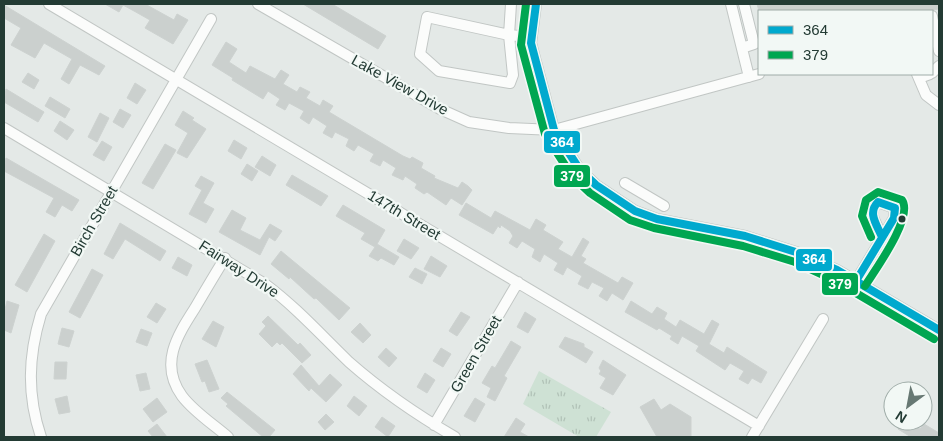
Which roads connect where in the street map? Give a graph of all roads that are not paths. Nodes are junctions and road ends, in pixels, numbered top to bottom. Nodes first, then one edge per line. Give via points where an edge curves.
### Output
1 (49, 4) edge
2 (258, 4) edge
3 (511, 4) edge
4 (536, 4) edge
5 (731, 4) edge
6 (744, 4) edge
7 (748, 18) junction
8 (211, 19) dead end
9 (735, 21) junction
10 (933, 21) edge
11 (509, 35) junction
12 (532, 37) junction
13 (742, 48) junction
14 (939, 51) edge
15 (754, 75) edge
16 (918, 76) edge
17 (177, 79) junction
18 (939, 105) edge
19 (4, 128) edge
20 (554, 130) junction
21 (625, 183) dead end
22 (111, 191) junction
23 (664, 206) dead end
24 (882, 237) dead end
25 (225, 258) junction
26 (856, 281) junction
27 (518, 282) junction
28 (823, 319) dead end
29 (939, 330) edge
30 (434, 425) junction
31 (759, 426) junction
32 (41, 437) edge
33 (228, 437) edge
34 (454, 437) edge
35 (752, 437) edge

1 - 17 street, 147th Street
2 - 20 street, Lake View Drive via 468,122
3 - 11 street
4 - 12 street
5 - 9 street
6 - 7 street
7 - 9 street
7 - 13 street via 754,44
8 - 17 street, Birch Street
9 - 13 street
10 - 14 street
11 - 11 street via 513,75 510,83 439,71 420,54 427,17
11 - 12 street
12 - 20 street
13 - 15 street
15 - 20 street, Lake View Drive
16 - 18 street via 926,95
17 - 22 street, Birch Street
17 - 27 street, 147th Street
19 - 22 street, Fairway Drive
20 - 26 street via 580,170 635,211 657,219 745,236 799,253
21 - 23 street
22 - 25 street, Fairway Drive
22 - 32 street, Birch Street via 47,301 36,332 30,376 35,418
24 - 26 street
25 - 30 street, Fairway Drive via 289,302 350,362 401,405
25 - 33 street via 178,336 170,365 182,396
26 - 29 street
27 - 30 street, Green Street
27 - 31 street, 147th Street
28 - 31 street
30 - 34 street, Fairway Drive
31 - 35 street

